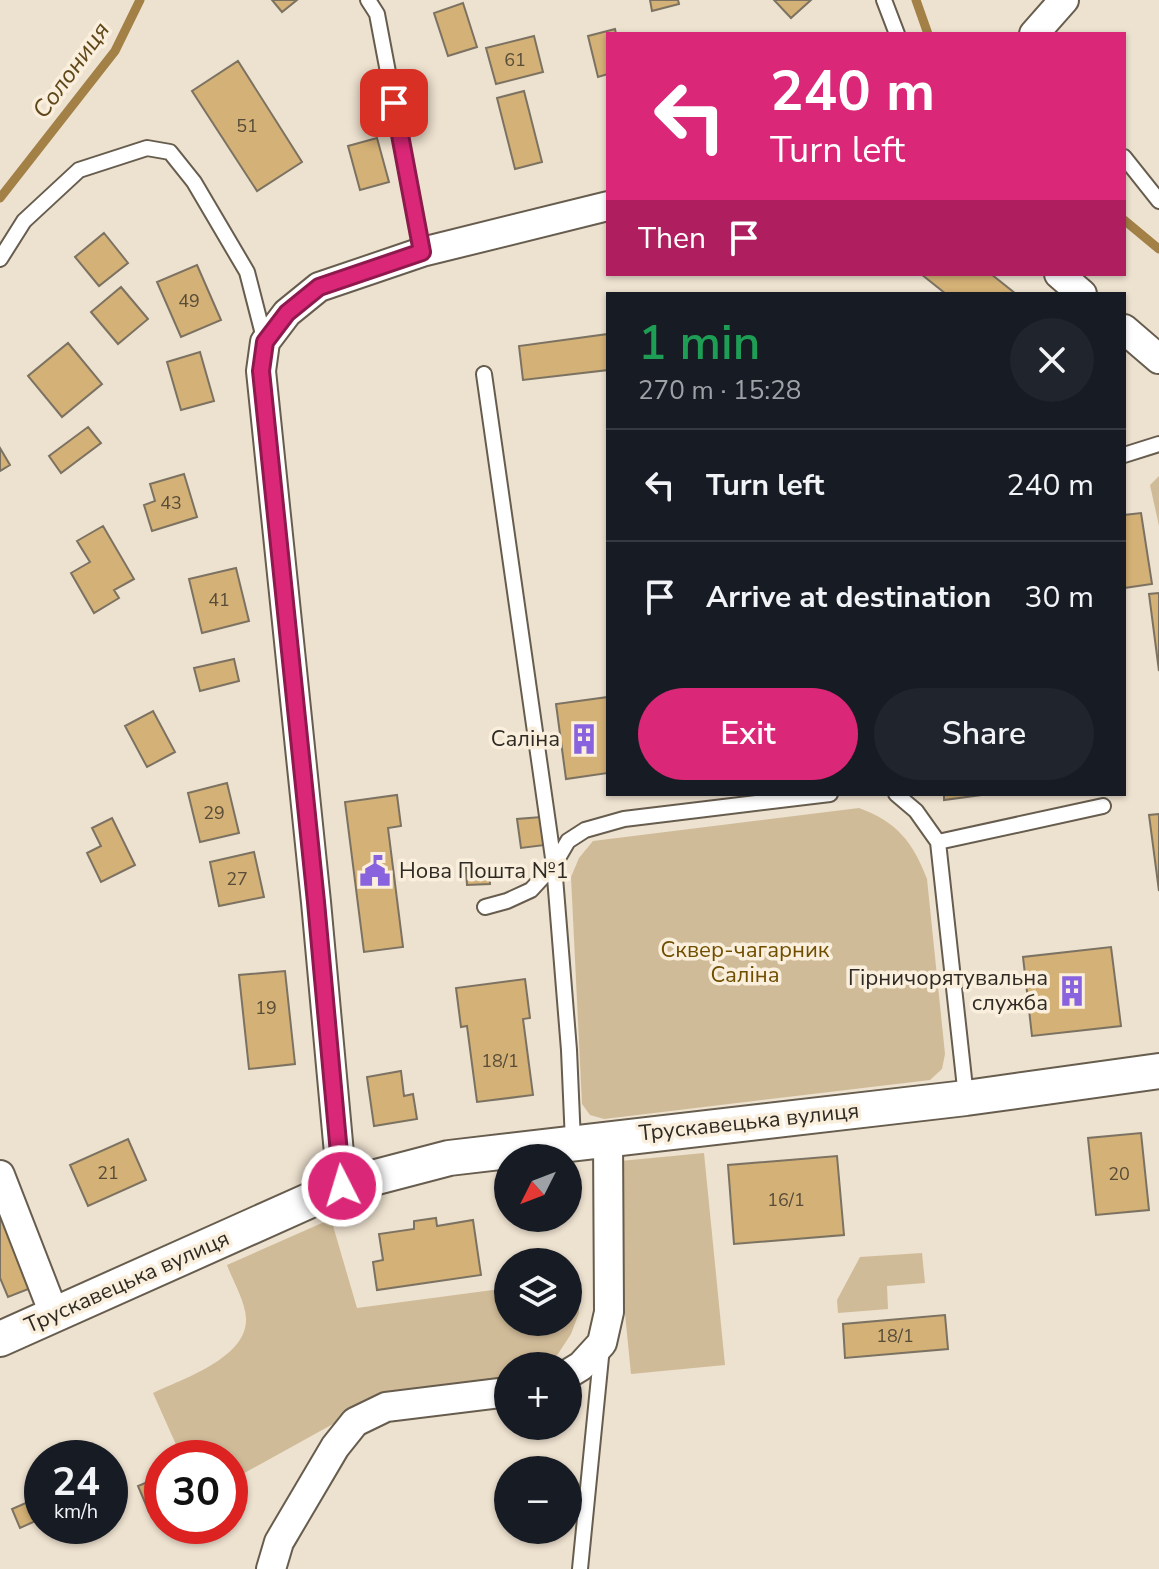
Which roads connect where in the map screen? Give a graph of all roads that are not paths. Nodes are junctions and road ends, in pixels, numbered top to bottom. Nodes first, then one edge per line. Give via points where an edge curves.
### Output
1 (368, 0) edge
2 (884, 0) edge
3 (1064, 0) edge
4 (896, 32) edge
5 (1040, 32) edge
6 (1126, 160) edge
7 (1159, 201) edge
8 (606, 206) edge
9 (422, 252) junction
10 (0, 259) edge
11 (1061, 276) edge
12 (1080, 292) edge
13 (1126, 331) edge
14 (265, 342) junction
15 (1159, 359) edge
16 (484, 374) dead end
17 (1159, 444) edge
18 (1126, 454) edge
19 (814, 796) edge
20 (898, 796) edge
21 (1103, 806) dead end
22 (938, 842) junction
23 (554, 865) junction
24 (485, 907) dead end
25 (1159, 1071) edge
26 (966, 1098) junction
27 (608, 1138) junction
28 (573, 1142) junction
29 (0, 1175) edge
30 (342, 1186) junction
31 (54, 1314) junction
32 (0, 1339) edge
33 (602, 1343) junction
34 (582, 1365) edge
35 (494, 1394) edge
36 (271, 1569) edge
37 (580, 1569) edge

1 - 9 lane via 377,14
2 - 4 lane
3 - 5 street
6 - 7 lane
8 - 9 street
9 - 14 street via 319,287 287,313
10 - 14 lane via 24,221 79,170 147,148 170,152 247,272
11 - 12 street
13 - 15 street
14 - 30 street via 261,371
16 - 23 lane
17 - 18 lane
19 - 23 lane via 624,819 585,830 568,841
20 - 22 lane
21 - 22 lane
22 - 26 lane
23 - 24 lane via 531,890
23 - 28 lane
25 - 26 street, Трускавецька вулиця
26 - 27 street, Трускавецька вулиця
27 - 28 street, Трускавецька вулиця
27 - 33 street via 609,1312
28 - 30 street, Трускавецька вулиця via 449,1158
29 - 31 street
30 - 31 street, Трускавецька вулиця
31 - 32 street, Трускавецька вулиця
33 - 34 street
33 - 37 lane
35 - 36 street via 386,1407 355,1422 279,1542

